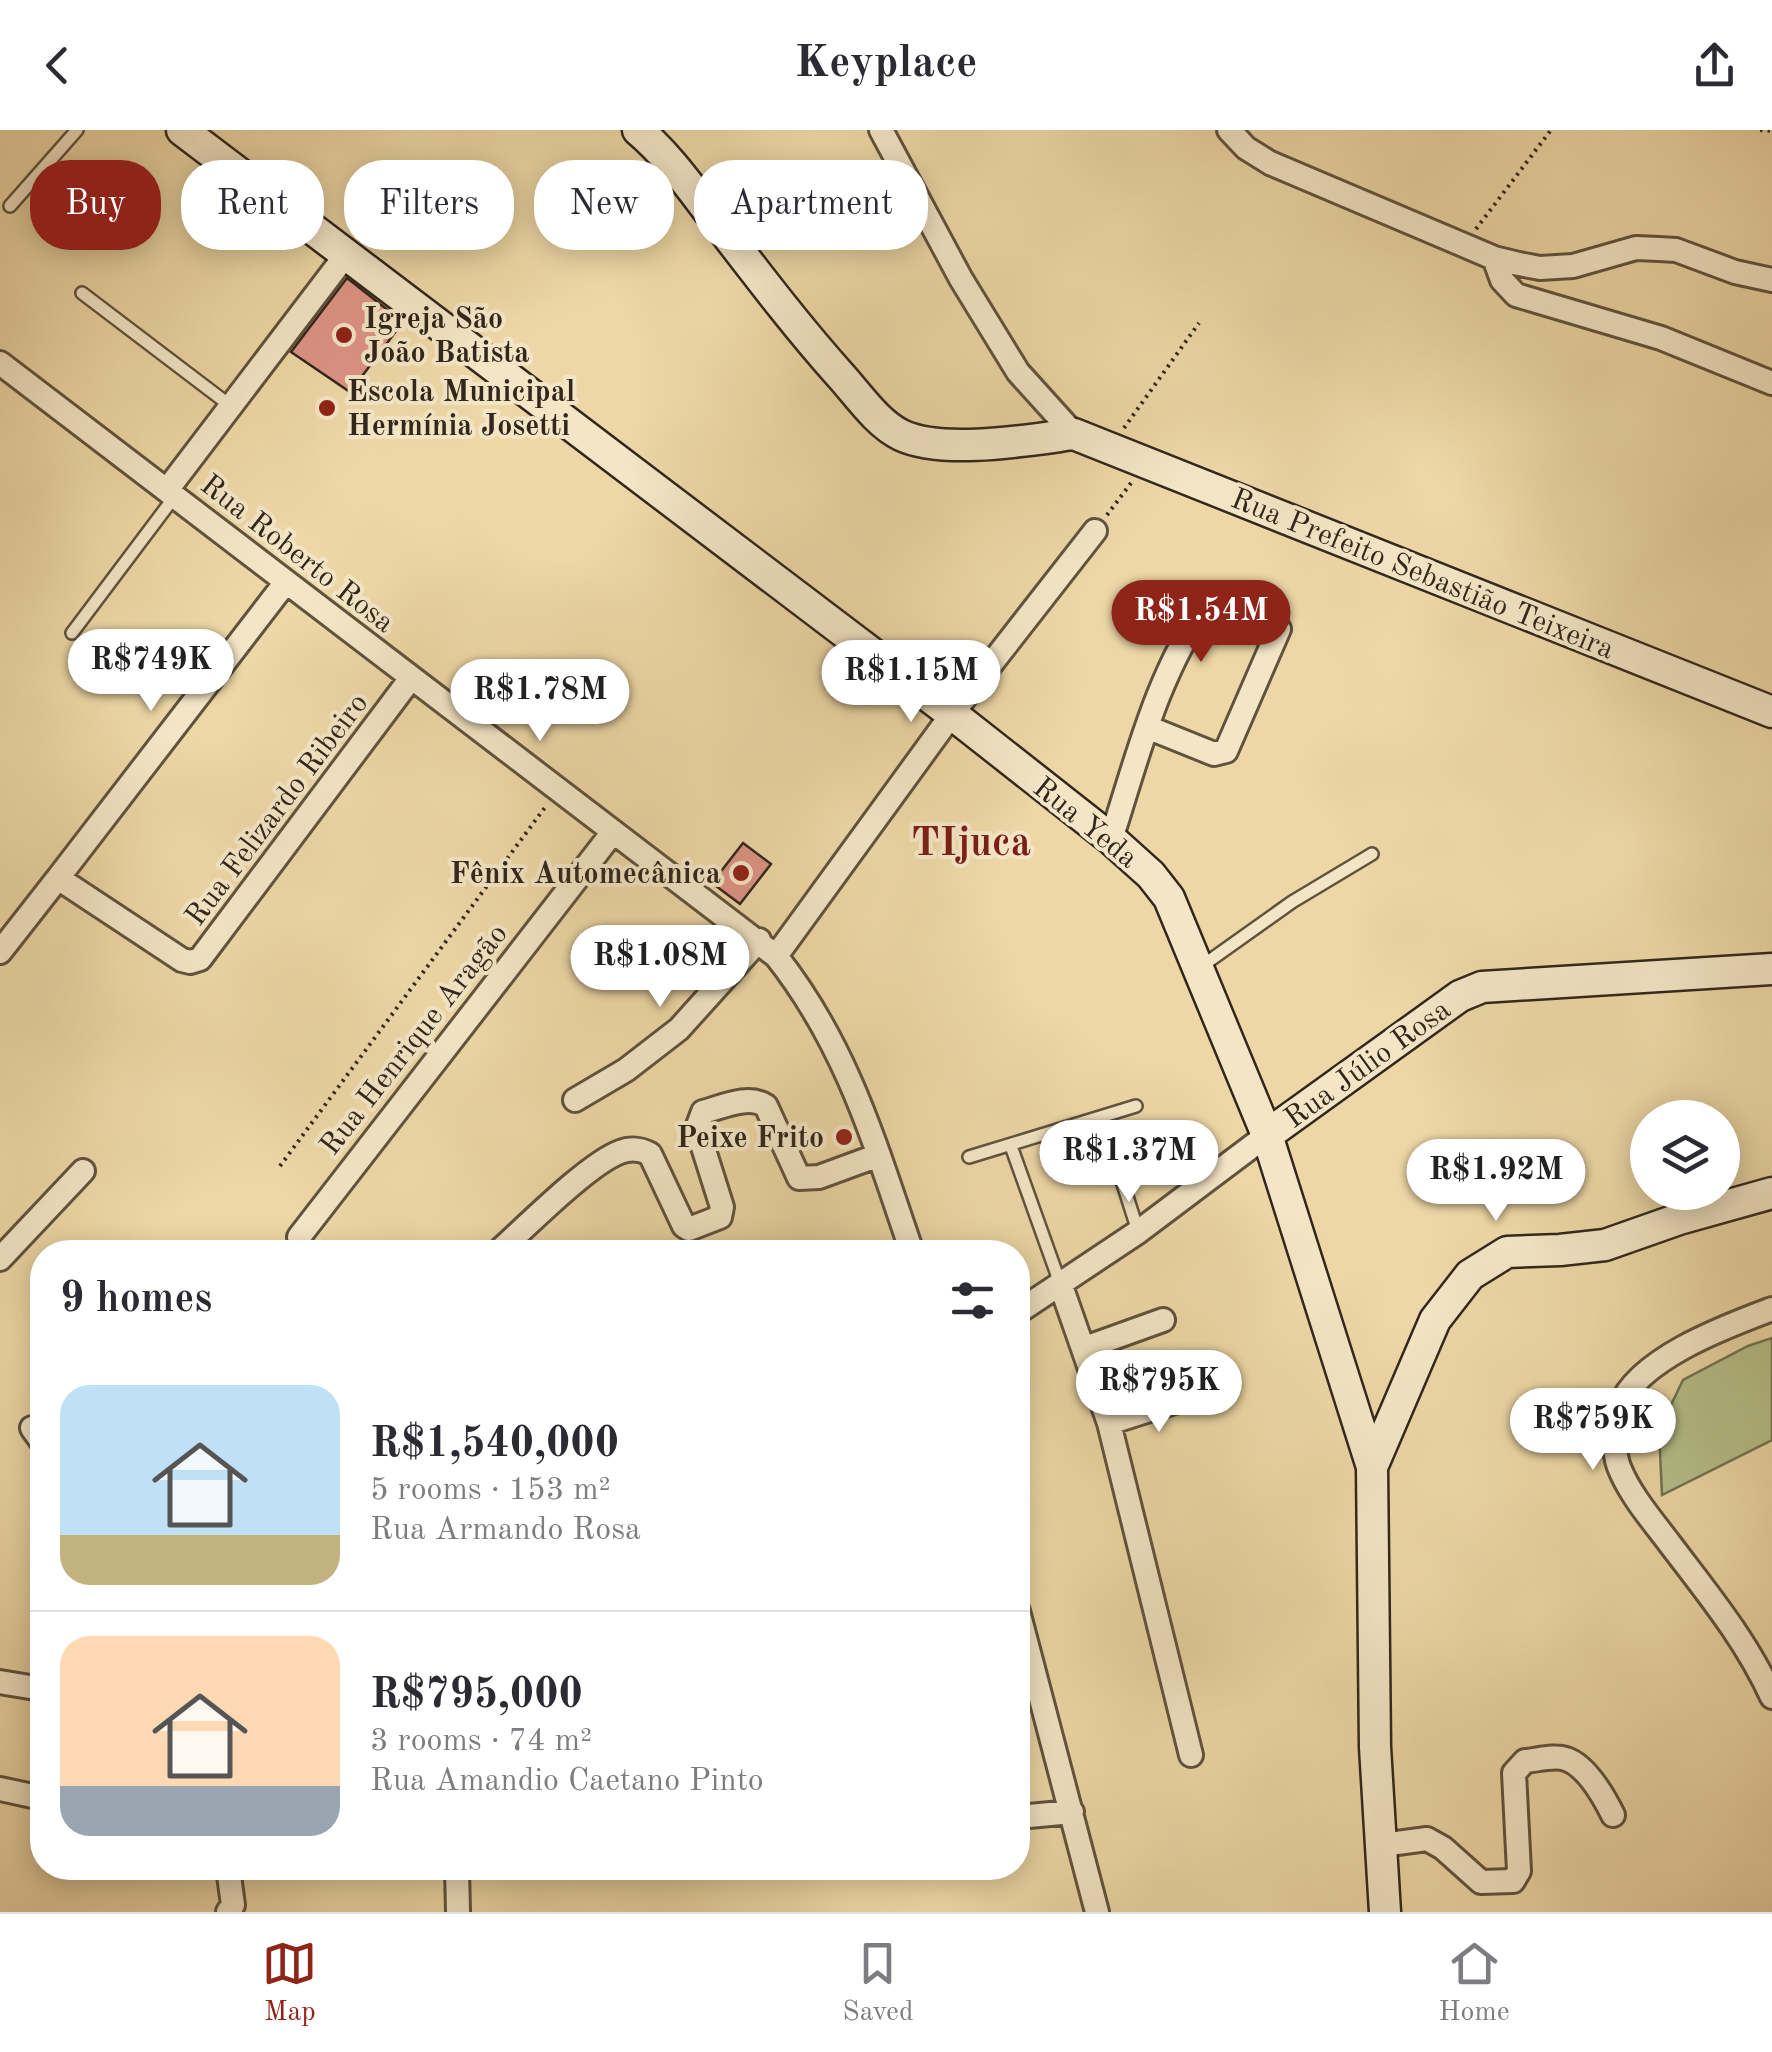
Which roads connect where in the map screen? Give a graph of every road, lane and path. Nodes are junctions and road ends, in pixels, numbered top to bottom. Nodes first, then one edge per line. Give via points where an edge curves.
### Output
1 (77, 130) edge
2 (182, 130) edge
3 (638, 130) edge
4 (882, 130) edge
5 (1229, 130) edge
6 (1551, 130) edge
7 (1760, 130) edge
8 (1772, 131) edge
9 (10, 206) dead end
10 (1464, 245) junction
11 (345, 256) junction
12 (1494, 258) junction
13 (1772, 280) edge
14 (82, 294) dead end
15 (1200, 323) dead end
16 (0, 363) edge
17 (1772, 383) edge
18 (232, 408) junction
19 (1074, 434) junction
20 (1110, 448) junction
21 (1146, 462) junction
22 (171, 493) junction
23 (1095, 531) joint
24 (286, 582) junction
25 (72, 633) dead end
26 (411, 678) junction
27 (1772, 712) edge
28 (952, 714) junction
29 (1147, 727) junction
30 (558, 790) junction
31 (614, 832) junction
32 (1111, 839) junction
33 (1372, 854) dead end
34 (58, 878) junction
35 (768, 948) junction
36 (0, 952) edge
37 (1198, 968) junction
38 (1772, 969) edge
39 (575, 1100) dead end
40 (1136, 1106) dead end
41 (1089, 1121) junction
42 (1267, 1135) junction
43 (1012, 1146) junction
44 (878, 1155) junction
45 (970, 1157) dead end
46 (280, 1166) dead end
47 (83, 1171) dead end
48 (1772, 1193) edge
49 (1138, 1232) junction
50 (298, 1237) dead end
51 (512, 1240) edge
52 (908, 1240) edge
53 (0, 1259) edge
54 (1060, 1283) junction
55 (1030, 1304) edge
56 (1772, 1309) edge
57 (1163, 1320) dead end
58 (1085, 1348) junction
59 (1193, 1396) dead end
60 (1109, 1423) junction
61 (1372, 1468) junction
62 (1030, 1655) edge
63 (0, 1682) edge
64 (30, 1687) edge
65 (1772, 1697) edge
66 (1191, 1755) dead end
67 (0, 1790) edge
68 (30, 1796) edge
69 (1072, 1812) junction
70 (1614, 1815) dead end
71 (1030, 1816) edge
72 (1382, 1845) junction
73 (230, 1880) edge
74 (457, 1880) edge
75 (228, 1912) edge
76 (458, 1912) edge
77 (1096, 1912) edge
78 (1385, 1912) edge

1 - 9 lane
2 - 11 street, Rua Yeda
3 - 19 street via 818,350 901,435 965,444
4 - 19 street via 1018,372
5 - 10 street via 1270,163
6 - 10 path
7 - 8 path
10 - 12 street
11 - 18 street
11 - 28 street, Rua Yeda
12 - 13 street via 1540,268 1636,248 1676,250
12 - 17 street via 1516,295 1661,338
14 - 18 lane
15 - 20 path
16 - 22 street, Rua Roberto Rosa
18 - 22 street
19 - 20 street, Rua Prefeito Sebastião Teixeira
20 - 21 street, Rua Prefeito Sebastião Teixeira
21 - 23 path
21 - 27 street, Rua Prefeito Sebastião Teixeira
22 - 24 street, Rua Roberto Rosa
22 - 25 lane
23 - 28 street
24 - 26 street, Rua Roberto Rosa
24 - 34 street
26 - 30 street, Rua Roberto Rosa
26 - 34 street, Rua Felizardo Ribeiro via 200,959 182,960
28 - 32 street, Rua Yeda
28 - 35 street
29 - 29 street via 1169,670 1210,601 1279,629 1226,752 1214,754
29 - 32 street
30 - 31 street, Rua Roberto Rosa
30 - 46 path
31 - 35 street, Rua Roberto Rosa
31 - 50 street, Rua Henrique Aragão
32 - 37 street, Rua Yeda via 1169,898
33 - 37 lane
34 - 36 street
35 - 39 street via 626,1070
35 - 44 street, Rua Roberto Rosa via 822,1020
37 - 42 street, Rua Yeda
38 - 42 street, Rua Júlio Rosa via 1482,987 1460,996
40 - 41 lane
41 - 43 lane
41 - 49 lane via 1123,1184
42 - 49 street, Rua Júlio Rosa
42 - 61 street, Rua Yeda
43 - 45 lane
43 - 54 lane
44 - 51 street via 800,1178 766,1106 746,1101 703,1112 697,1128 720,1217 689,1229 650,1154 622,1151 600,1162
44 - 52 street, Rua Roberto Rosa
47 - 53 street
48 - 61 street via 1605,1245 1508,1252 1483,1266 1434,1320
49 - 54 street, Rua Júlio Rosa
54 - 55 street, Rua Júlio Rosa
54 - 58 street
56 - 65 street via 1679,1348 1651,1370 1620,1406 1616,1434 1618,1464 1636,1497 1751,1653
57 - 58 street
58 - 60 street
59 - 60 street
60 - 66 street
61 - 72 street
62 - 69 street
63 - 64 street
67 - 68 street
69 - 71 street
69 - 77 street
70 - 72 street via 1571,1761 1525,1761 1514,1773 1513,1881 1481,1882 1427,1838
72 - 78 street
73 - 75 street
74 - 76 street

